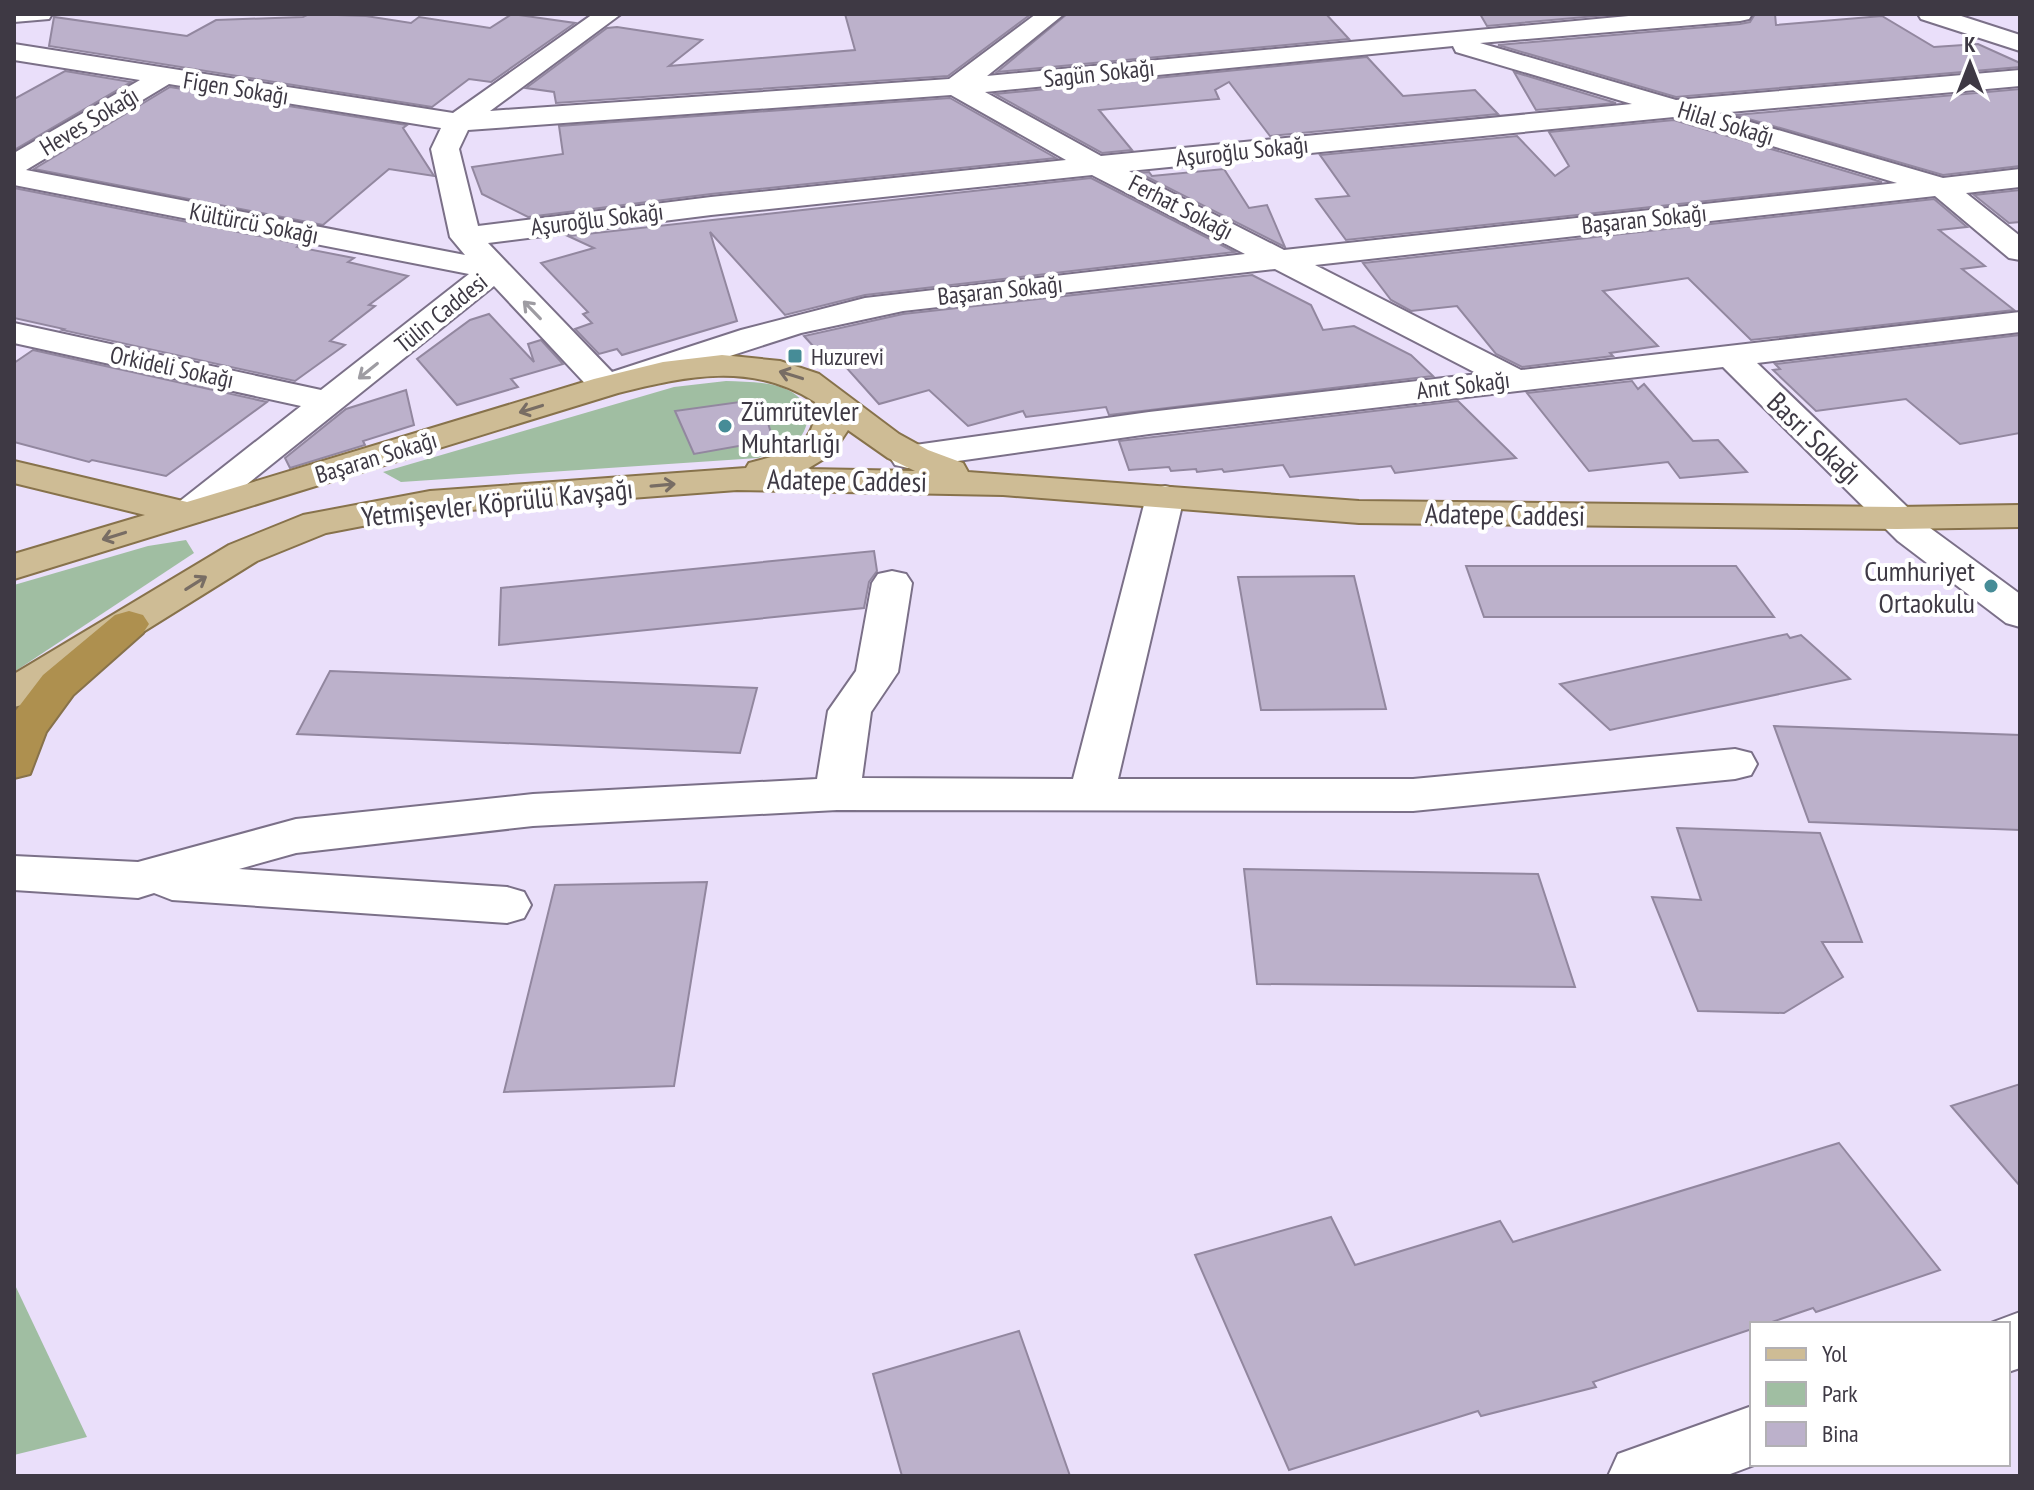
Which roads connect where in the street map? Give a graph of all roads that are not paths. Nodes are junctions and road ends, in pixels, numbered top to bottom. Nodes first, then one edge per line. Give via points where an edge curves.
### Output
1 (40, 14) edge
2 (609, 14) edge
3 (1052, 14) edge
4 (1451, 14) edge
5 (1740, 14) edge
6 (1930, 14) edge
7 (14, 15) edge
8 (1440, 39) junction
9 (2020, 43) edge
10 (14, 52) edge
11 (163, 77) junction
12 (2020, 78) edge
13 (956, 87) junction
14 (1671, 107) junction
15 (458, 122) junction
16 (14, 165) edge
17 (1097, 166) junction
18 (14, 176) edge
19 (2020, 178) edge
20 (1940, 186) junction
21 (465, 237) junction
22 (2020, 251) edge
23 (1282, 258) junction
24 (494, 270) junction
25 (2020, 322) edge
26 (14, 333) edge
27 (1732, 357) junction
28 (1513, 379) junction
29 (606, 386) junction
30 (832, 398) junction
31 (329, 402) junction
32 (908, 457) junction
33 (14, 472) edge
34 (737, 479) junction
35 (1003, 484) junction
36 (276, 488) junction
37 (1165, 497) junction
38 (430, 502) junction
39 (188, 513) junction
40 (2016, 515) edge
41 (1897, 518) junction
42 (14, 567) edge
43 (892, 583) dead end
44 (2020, 614) edge
45 (129, 624) junction
46 (14, 693) edge
47 (14, 763) edge
48 (1735, 764) dead end
49 (837, 794) junction
50 (1092, 794) junction
51 (14, 873) edge
52 (138, 880) junction
53 (507, 905) dead end
54 (1750, 1437) edge
55 (1640, 1476) edge

1 - 7 street
2 - 15 street
3 - 13 street
4 - 8 street
5 - 8 street, Sagün Sokağı
6 - 9 street
8 - 13 street, Sagün Sokağı
8 - 14 street, Hilal Sokağı
10 - 11 street, Figen Sokağı
11 - 15 street, Figen Sokağı
11 - 16 street, Heves Sokağı
12 - 14 street, Aşuroğlu Sokağı
13 - 15 street, Sagün Sokağı
13 - 17 street, Ferhat Sokağı
14 - 17 street, Aşuroğlu Sokağı
14 - 20 street, Hilal Sokağı
15 - 21 street, Tülin Caddesi via 445,149
17 - 21 street, Aşuroğlu Sokağı via 619,215
17 - 23 street, Ferhat Sokağı
18 - 24 street, Kültürcü Sokağı
19 - 20 street, Başaran Sokağı
20 - 22 street, Hilal Sokağı
20 - 23 street, Başaran Sokağı
21 - 24 street, Tülin Caddesi
23 - 28 street, Ferhat Sokağı
23 - 29 street, Başaran Sokağı via 871,306 737,340
29 -> 24 street
24 -> 31 street, Tülin Caddesi
25 - 27 street, Anıt Sokağı
26 - 31 street, Orkideli Sokağı
27 - 28 street, Anıt Sokağı
27 - 41 street, Basri Sokağı
28 - 32 street, Anıt Sokağı
30 -> 29 main road, Adatepe Caddesi via 812,381 783,371 731,365 681,367
29 -> 36 main road, Başaran Sokağı
30 - 32 main road, Adatepe Caddesi
30 - 34 main road, Adatepe Caddesi via 832,428 818,447 801,460
31 - 39 street, Tülin Caddesi
32 - 35 main road, Adatepe Caddesi
33 - 39 main road
34 - 35 main road, Adatepe Caddesi
38 -> 34 main road, Yetmişevler Köprülü Kavşağı
35 - 37 main road, Adatepe Caddesi
36 - 38 main road
36 - 39 main road, Başaran Sokağı
37 - 41 main road, Adatepe Caddesi via 1359,512
37 - 50 street
45 -> 38 main road, Yetmişevler Köprülü Kavşağı via 243,553 316,523
39 -> 42 main road, Başaran Sokağı
40 - 41 main road, Adatepe Caddesi
41 - 44 street, Basri Sokağı
43 - 49 street via 877,672 850,711
45 - 46 main road, Yetmişevler Köprülü Kavşağı
45 - 47 highway via 58,685 25,729
48 - 50 street via 1413,795
49 - 50 street
49 - 52 street via 533,810 296,836
51 - 52 street
52 - 53 street
54 - 55 street

